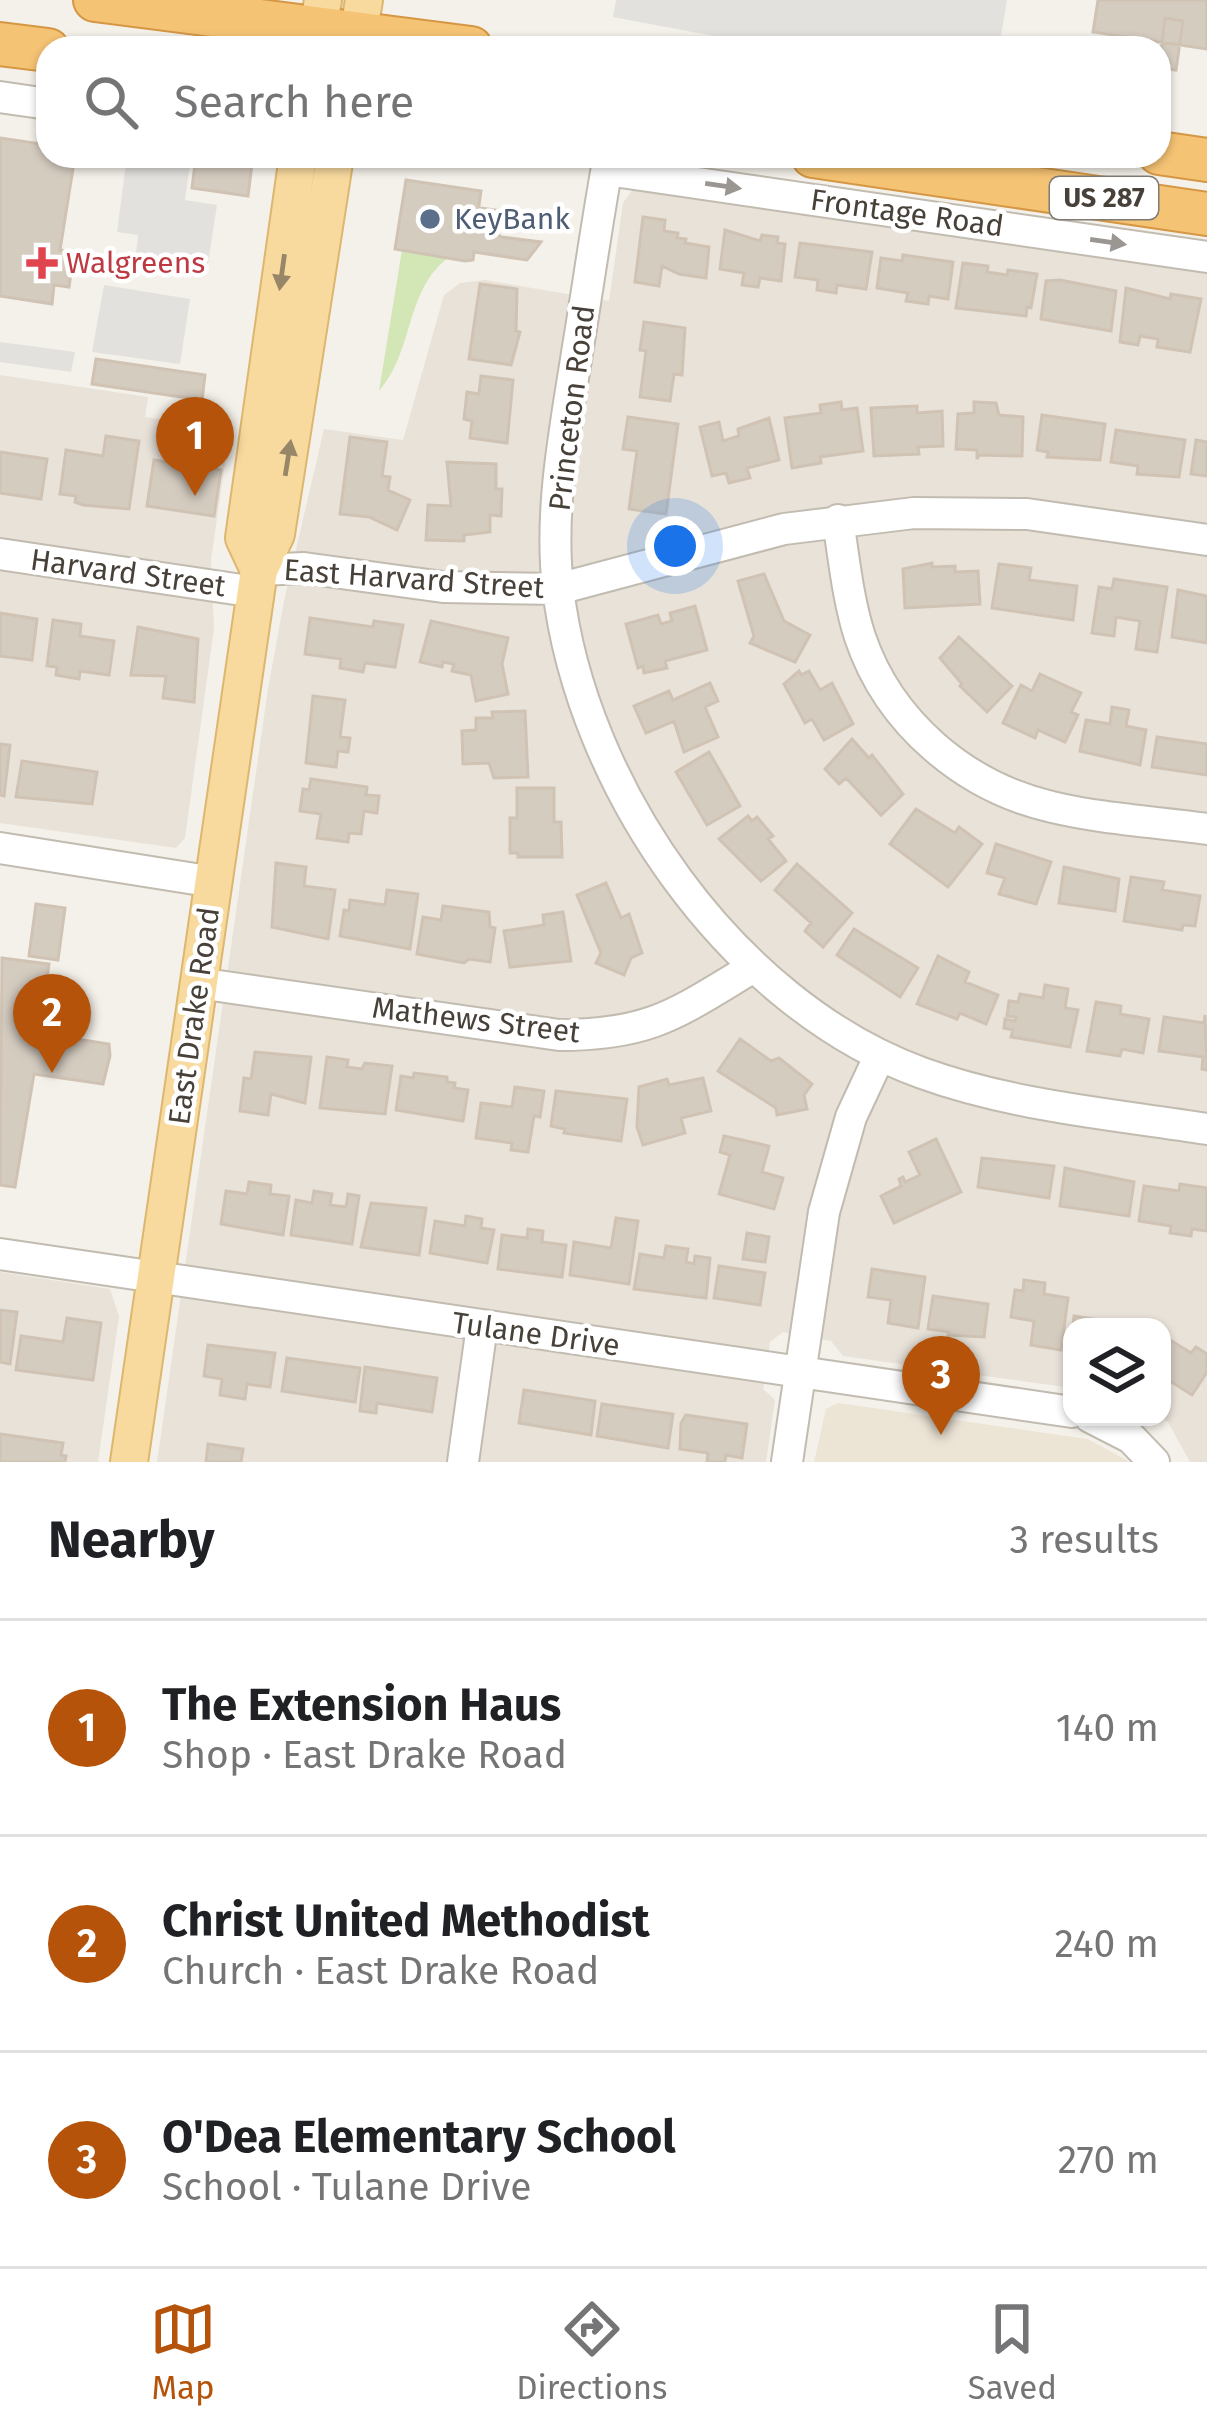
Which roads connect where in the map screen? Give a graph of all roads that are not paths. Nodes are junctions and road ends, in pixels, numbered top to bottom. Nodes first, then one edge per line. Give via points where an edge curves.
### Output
1 (94, 0) edge
2 (339, 26) edge
3 (399, 36) edge
4 (0, 44) edge
5 (36, 48) edge
6 (0, 97) edge
7 (36, 102) edge
8 (1171, 155) edge
9 (1207, 160) edge
10 (296, 168) edge
11 (333, 168) edge
12 (607, 168) edge
13 (640, 168) edge
14 (895, 168) edge
15 (1207, 214) edge
16 (1207, 257) edge
17 (838, 520) junction
18 (1207, 540) edge
19 (0, 554) edge
20 (257, 581) junction
21 (558, 589) junction
22 (1207, 829) edge
23 (0, 848) edge
24 (214, 882) junction
25 (752, 968) junction
26 (198, 983) junction
27 (880, 1055) junction
28 (1207, 1129) edge
29 (0, 1254) edge
30 (155, 1279) junction
31 (482, 1326) junction
32 (799, 1372) junction
33 (1063, 1411) edge
34 (1108, 1426) edge
35 (129, 1462) edge
36 (463, 1462) edge
37 (787, 1462) edge
38 (1154, 1462) edge

1 - 2 highway
2 - 3 highway
4 - 5 highway
6 - 7 street
8 - 9 highway, US 287
10 -> 20 main road, East Drake Road via 244,538
20 -> 11 main road, East Drake Road via 276,535
12 - 21 street, Princeton Road via 562,447
13 -> 16 street, Frontage Road
14 - 15 highway, US 287
17 - 18 street, East Harvard Street via 1027,514
17 - 21 street, East Harvard Street
17 - 22 street via 862,642 896,706 947,758 981,781 1053,808
19 - 20 street, Harvard Street
20 - 21 street, East Harvard Street via 304,568 443,587
20 - 24 main road, East Drake Road
21 - 25 street, Princeton Road via 588,707 636,813
23 - 24 street
24 - 26 main road, East Drake Road
25 - 26 street, Mathews Street via 664,1020 597,1035
25 - 27 street
26 - 30 main road, East Drake Road
27 - 28 street via 974,1090
27 - 32 street via 833,1176
29 - 30 street, Tulane Drive
30 - 31 street, Tulane Drive
30 - 35 main road, East Drake Road
31 - 32 street, Tulane Drive
31 - 36 street
32 - 33 street, Tulane Drive
32 - 37 street
34 - 38 street

